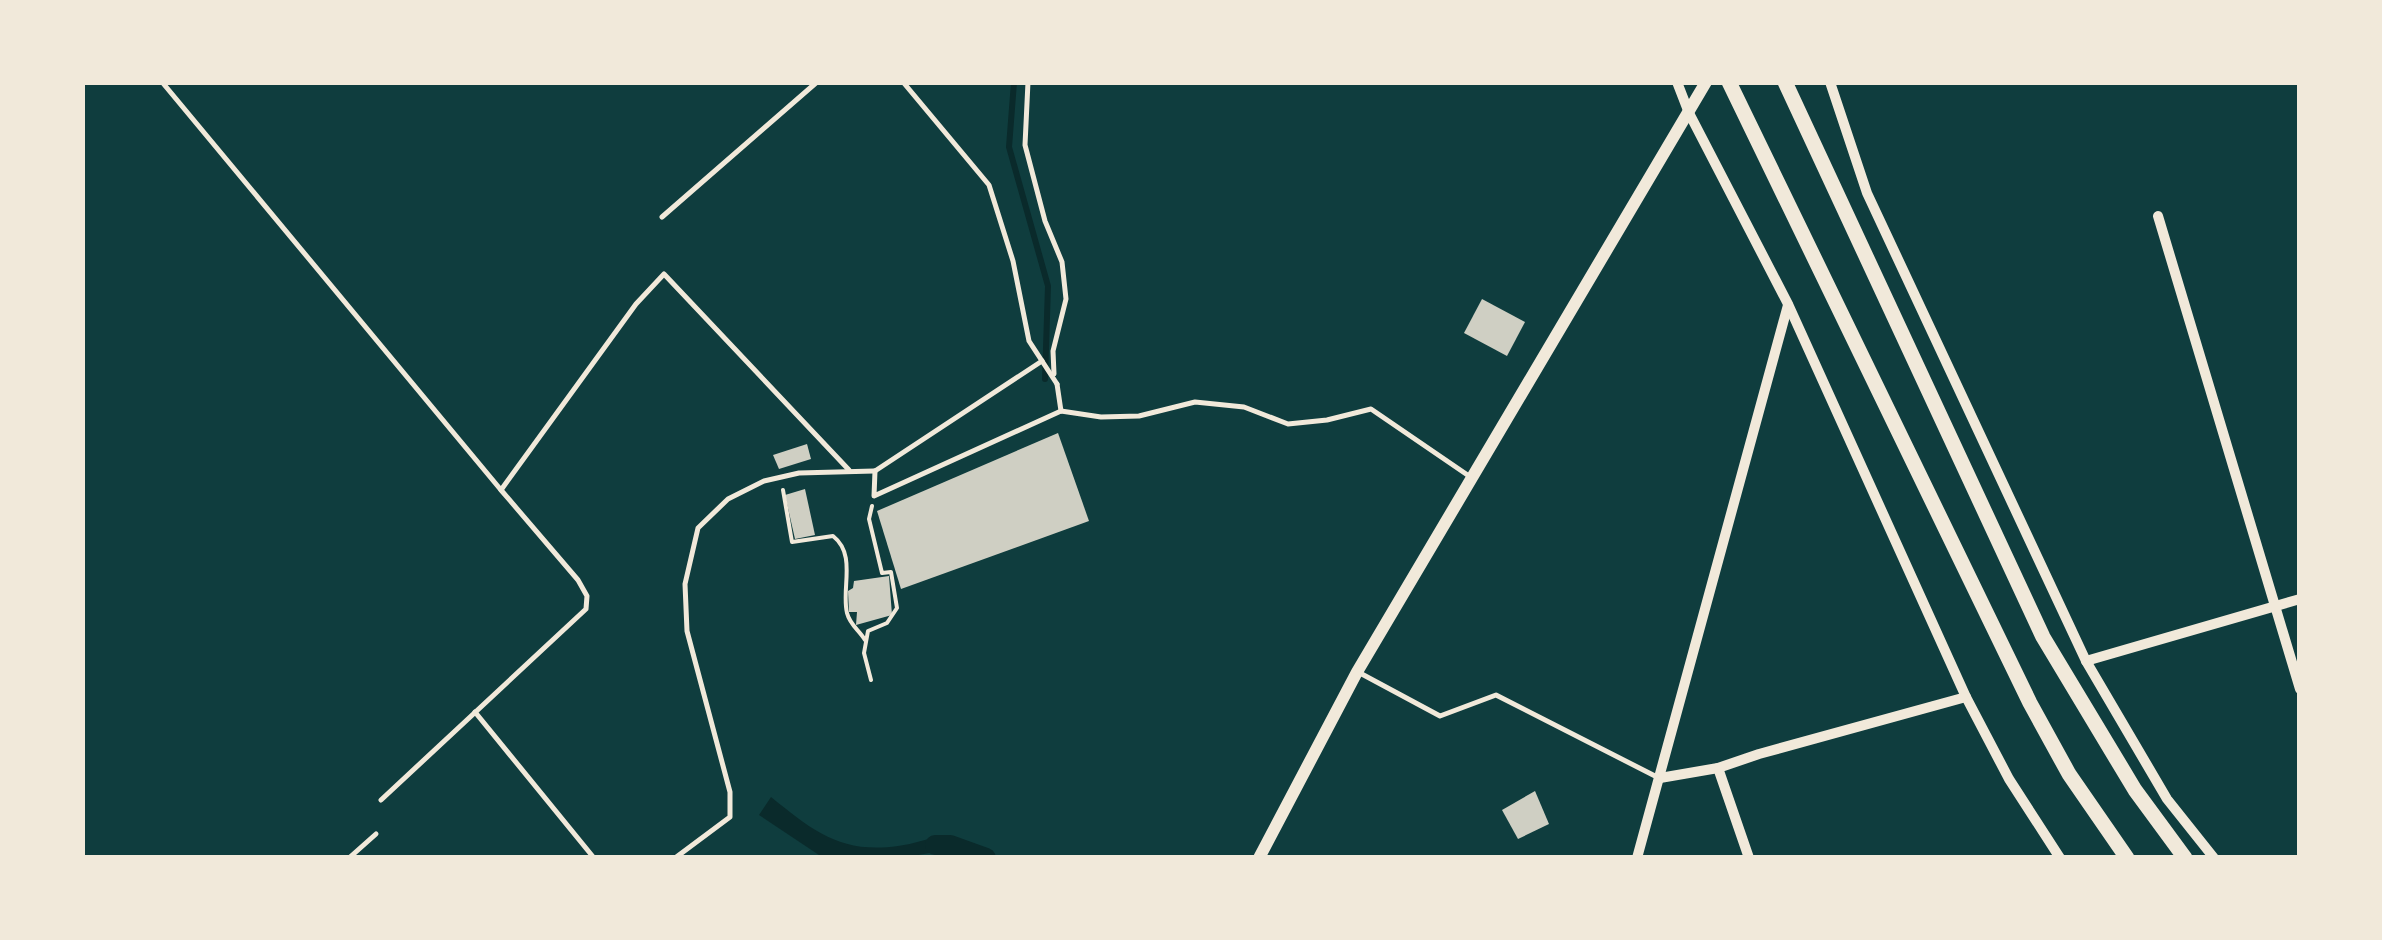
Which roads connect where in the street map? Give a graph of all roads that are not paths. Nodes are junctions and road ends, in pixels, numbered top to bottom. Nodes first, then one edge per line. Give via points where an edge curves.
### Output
1 (162, 82) edge
2 (817, 82) edge
3 (902, 82) edge
4 (1028, 82) edge
5 (1677, 82) edge
6 (1706, 82) edge
7 (1730, 82) edge
8 (1785, 82) edge
9 (1830, 82) edge
10 (1689, 112) junction
11 (2158, 216) dead end
12 (662, 217) dead end
13 (1788, 304) junction
14 (1042, 361) junction
15 (1056, 383) junction
16 (1062, 411) junction
17 (849, 470) junction
18 (875, 471) junction
19 (1470, 478) junction
20 (502, 490) junction
21 (2300, 599) edge
22 (2275, 608) junction
23 (2086, 661) junction
24 (1357, 672) junction
25 (2300, 689) edge
26 (1966, 698) junction
27 (475, 712) junction
28 (1718, 768) junction
29 (1660, 778) junction
30 (381, 800) dead end
31 (376, 834) dead end
32 (349, 858) edge
33 (594, 858) edge
34 (676, 858) edge
35 (1259, 858) edge
36 (1637, 858) edge
37 (1749, 858) edge
38 (2060, 858) edge
39 (2127, 858) edge
40 (2185, 858) edge
41 (2214, 858) edge

1 - 20 lane
2 - 12 lane
3 - 14 lane via 989,185 1029,341
4 - 15 lane via 1025,145 1062,262 1066,298 1053,352
5 - 10 street
6 - 10 street
7 - 39 main road via 2030,703
8 - 40 main road via 2043,637 2135,790
9 - 23 street via 1867,193
10 - 13 street
10 - 19 street
11 - 22 street
13 - 26 street
13 - 29 street
14 - 15 lane
14 - 18 lane
15 - 16 lane
16 - 18 lane via 874,496
16 - 19 lane via 1139,416 1195,402 1244,407 1288,424 1372,409
17 - 18 lane
17 - 20 lane via 664,274
17 - 34 lane via 764,481 728,499 698,528 686,584 687,632 730,792 730,817
19 - 24 street
20 - 27 lane via 588,596 586,609
21 - 22 street
22 - 23 street
22 - 25 street
23 - 41 street via 2167,799
24 - 29 lane via 1440,716 1496,695
24 - 35 street
26 - 28 street
26 - 38 street
27 - 30 lane
27 - 33 lane
28 - 29 street
28 - 37 street
29 - 36 street
31 - 32 lane

